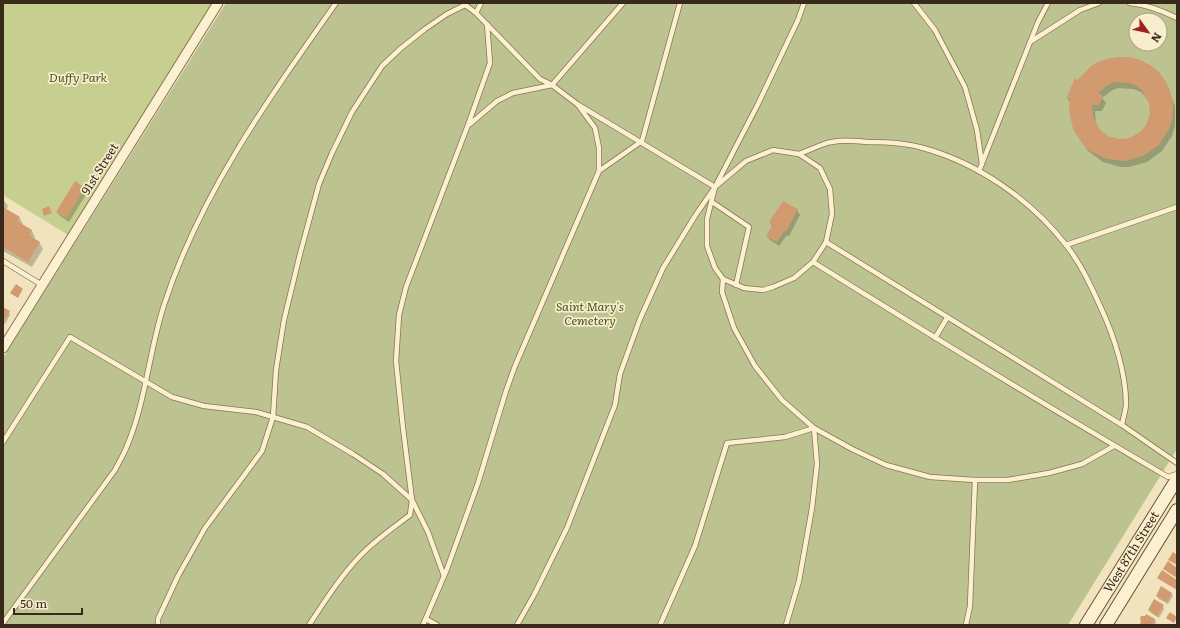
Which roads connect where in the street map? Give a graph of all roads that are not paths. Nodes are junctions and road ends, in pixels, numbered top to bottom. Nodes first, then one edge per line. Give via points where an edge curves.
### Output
1 (218, 3) edge
2 (336, 3) edge
3 (482, 3) edge
4 (623, 3) edge
5 (680, 3) edge
6 (804, 3) edge
7 (914, 3) edge
8 (1048, 3) edge
9 (1099, 3) edge
10 (1130, 3) edge
11 (464, 4) edge
12 (476, 13) junction
13 (1177, 18) edge
14 (487, 24) junction
15 (1030, 42) junction
16 (552, 85) junction
17 (577, 104) junction
18 (468, 125) junction
19 (642, 141) junction
20 (799, 154) junction
21 (982, 164) junction
22 (599, 171) junction
23 (979, 171) junction
24 (715, 187) junction
25 (712, 202) junction
26 (1177, 207) edge
27 (826, 242) junction
28 (1066, 245) junction
29 (3, 261) edge
30 (813, 262) junction
31 (723, 279) junction
32 (42, 285) junction
33 (736, 285) junction
34 (948, 318) junction
35 (935, 338) junction
36 (3, 348) edge
37 (146, 382) junction
38 (273, 417) junction
39 (1122, 424) junction
40 (814, 428) junction
41 (3, 442) edge
42 (1114, 446) junction
43 (1177, 463) edge
44 (1177, 474) edge
45 (1177, 479) edge
46 (975, 480) junction
47 (412, 500) junction
48 (1177, 510) edge
49 (444, 576) junction
50 (426, 619) junction
51 (3, 623) edge
52 (158, 625) edge
53 (308, 625) edge
54 (423, 625) edge
55 (436, 625) edge
56 (517, 625) edge
57 (660, 625) edge
58 (786, 625) edge
59 (966, 625) edge
60 (1086, 625) edge
61 (1106, 625) edge

1 - 32 street, 91st Street
2 - 37 lane via 218,181 188,242 164,306
3 - 12 lane
4 - 16 lane
5 - 19 lane
6 - 24 lane via 758,104
7 - 21 lane via 935,30 965,87 977,130
8 - 15 lane
9 - 15 lane via 1080,10
10 - 13 lane via 1158,9
11 - 12 lane
11 - 38 lane via 425,28 382,66 352,112 332,153 319,184 284,320 276,370
12 - 14 lane
14 - 16 lane via 540,79
14 - 18 lane via 490,63
15 - 21 lane
16 - 17 lane
16 - 18 lane via 513,93 497,101
17 - 19 lane
17 - 22 lane via 595,128 600,148
18 - 47 lane via 406,287 399,315 396,361
19 - 22 lane
19 - 24 lane
20 - 23 lane via 838,142 887,142 923,148
20 - 24 lane via 773,150 746,160
20 - 27 lane via 820,168 830,189 832,214
21 - 23 lane
22 - 49 lane via 515,366 478,483
23 - 28 lane via 992,178 1045,220
24 - 25 lane
24 - 56 lane via 663,268 640,319 620,374 615,405 567,528
25 - 31 lane via 707,219 707,246 714,268
25 - 33 lane via 749,227
26 - 28 lane
27 - 30 lane
27 - 34 lane
28 - 39 lane via 1085,273 1110,327 1122,372 1126,404
29 - 32 lane
30 - 33 lane via 794,278 763,290
30 - 35 lane
31 - 33 lane
31 - 40 lane via 722,292 734,328 755,366 782,400
32 - 36 street, 91st Street
34 - 35 lane
34 - 39 lane
35 - 42 lane
37 - 38 lane via 172,397 204,406 256,412
37 - 41 lane via 70,337
37 - 51 lane via 127,446 115,470
38 - 47 lane via 307,427 353,454 382,474
38 - 52 lane via 262,451 205,528 178,576 158,619
39 - 43 lane
40 - 46 lane via 852,450 886,465 930,477
40 - 57 lane via 784,437 727,443 695,546
40 - 58 lane via 817,464 812,508 799,582
42 - 44 lane via 1168,477
42 - 46 lane via 1082,464 1049,473 1008,480
45 - 60 main road, West 87th Street
46 - 59 lane via 970,606
47 - 49 lane via 428,532
47 - 53 lane via 410,515 360,556
48 - 61 main road, West 87th Street
49 - 50 lane
50 - 54 lane
50 - 55 lane

